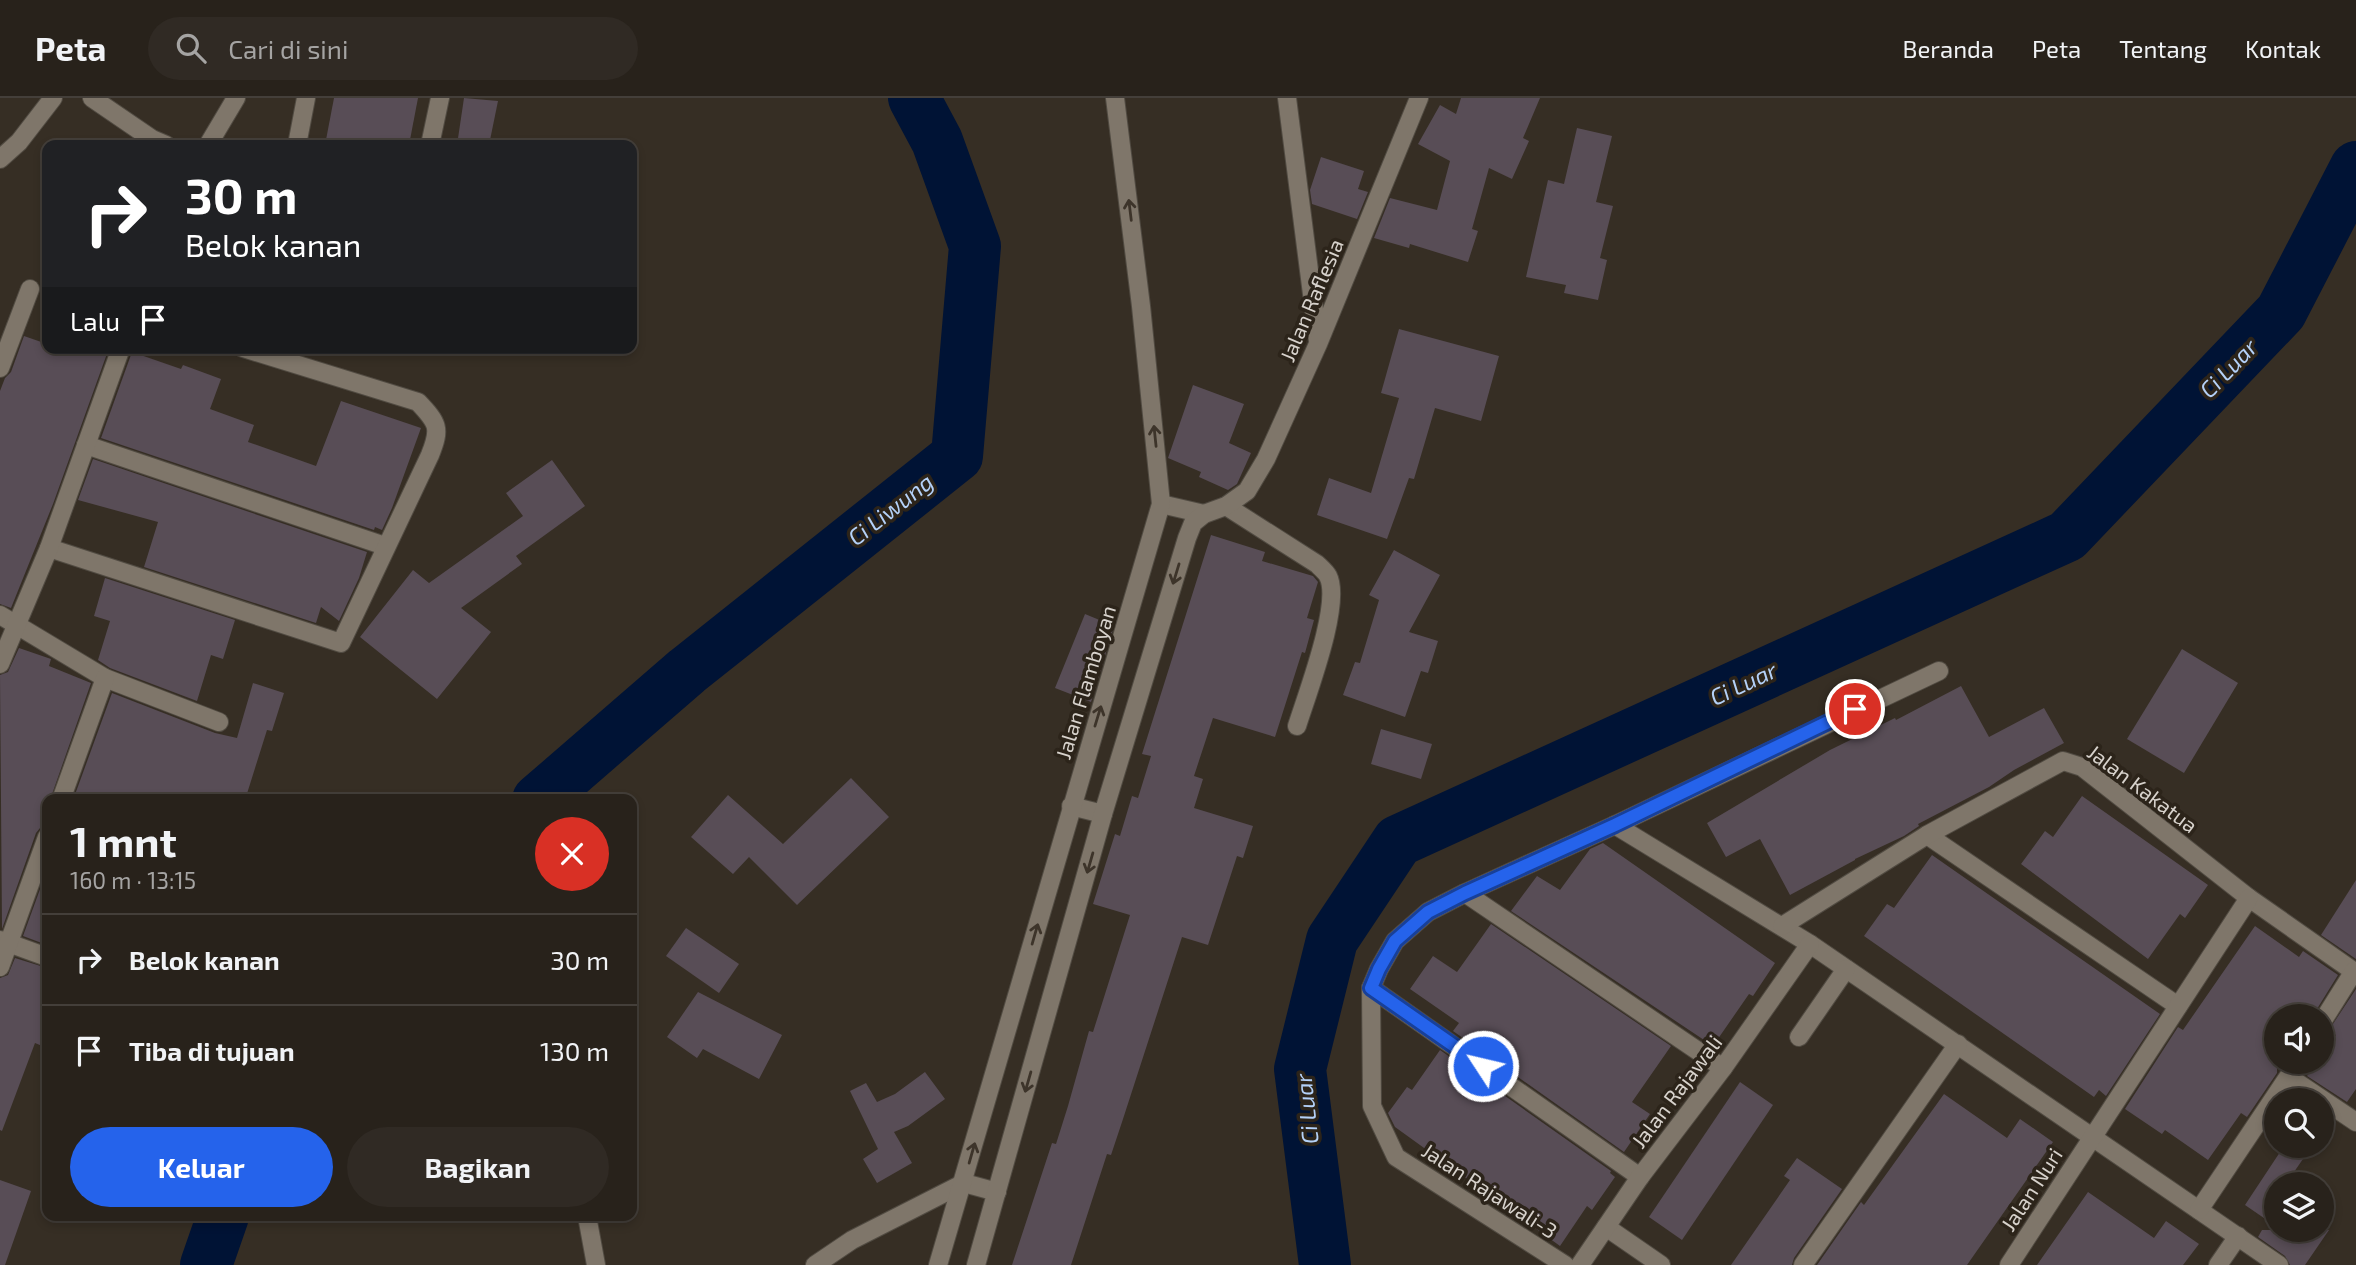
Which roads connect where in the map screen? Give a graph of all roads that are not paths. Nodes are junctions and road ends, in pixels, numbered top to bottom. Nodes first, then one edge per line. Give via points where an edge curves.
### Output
1 (53, 98) edge
2 (92, 98) edge
3 (236, 98) edge
4 (306, 98) edge
5 (440, 98) edge
6 (1115, 98) edge
7 (1287, 98) edge
8 (1419, 98) edge
9 (154, 140) edge
10 (211, 140) edge
11 (298, 140) edge
12 (431, 140) edge
13 (0, 159) edge
14 (30, 289) dead end
15 (1318, 344) junction
16 (119, 354) edge
17 (262, 354) edge
18 (0, 368) edge
19 (86, 445) junction
20 (1161, 504) junction
21 (1226, 506) junction
22 (1204, 514) junction
23 (385, 547) junction
24 (49, 548) junction
25 (8, 620) edge
26 (0, 664) edge
27 (1939, 671) dead end
28 (105, 678) junction
29 (219, 722) dead end
30 (1297, 726) dead end
31 (63, 794) edge
32 (1071, 806) junction
33 (1104, 814) junction
34 (1615, 825) junction
35 (1927, 835) junction
36 (42, 849) edge
37 (1465, 893) junction
38 (2249, 898) junction
39 (1782, 926) junction
40 (4, 942) edge
41 (1810, 944) junction
42 (42, 955) edge
43 (0, 967) edge
44 (1846, 969) junction
45 (2355, 972) edge
46 (1371, 988) junction
47 (2334, 1004) edge
48 (2178, 1006) junction
49 (1799, 1037) dead end
50 (1958, 1044) junction
51 (1723, 1068) junction
52 (2290, 1074) edge
53 (2298, 1074) edge
54 (2356, 1122) edge
55 (2091, 1138) junction
56 (1640, 1177) junction
57 (964, 1183) junction
58 (997, 1192) junction
59 (2199, 1210) junction
60 (588, 1221) edge
61 (1606, 1227) junction
62 (2238, 1236) junction
63 (596, 1265) edge
64 (815, 1265) edge
65 (938, 1265) edge
66 (975, 1265) edge
67 (1565, 1265) edge
68 (1580, 1265) edge
69 (1661, 1265) edge
70 (1803, 1265) edge
71 (2009, 1265) edge
72 (2218, 1265) edge
73 (2279, 1265) edge

1 - 13 street
2 - 9 street
3 - 10 street
4 - 11 street
5 - 12 street
20 -> 6 street, Jalan Flamboyan
7 - 15 street
8 - 15 street, Jalan Raflesia
14 - 18 street
15 - 21 street, Jalan Raflesia via 1266,459 1247,491
16 - 19 street
17 - 23 street via 418,402 435,419 438,435
19 - 23 street
19 - 24 street
20 - 22 street
32 -> 20 street, Jalan Flamboyan
21 - 22 street
21 - 30 street via 1317,564 1328,576 1333,599
22 -> 33 street via 1187,538
23 - 24 street via 341,643
24 - 25 street
25 - 26 street
25 - 28 street
27 - 34 street
28 - 29 street
28 - 31 street
32 - 33 street
57 -> 32 street, Jalan Flamboyan
33 -> 58 street
34 - 37 street
34 - 39 street
35 - 38 street, Jalan Kakatua via 2063,761 2073,762
35 - 39 street, Jalan Kakatua
35 - 48 street
36 - 40 street
37 - 46 street via 1428,912 1395,941
37 - 51 street
38 - 45 street, Jalan Kakatua
38 - 48 street, Jalan Nuri
39 - 41 street
40 - 42 street
40 - 43 street
41 - 44 street
41 - 51 street, Jalan Rajawali
44 - 49 street
44 - 50 street
45 - 47 street
46 - 56 street
46 - 67 street, Jalan Rajawali-3 via 1372,1106 1396,1157
48 - 55 street, Jalan Nuri
50 - 55 street
50 - 70 street
51 - 56 street, Jalan Rajawali
52 - 59 street
53 - 54 street
55 - 59 street
55 - 71 street, Jalan Nuri
56 - 61 street, Jalan Rajawali
57 - 58 street
57 - 64 street via 852,1240
57 - 65 street, Jalan Flamboyan
58 - 66 street
59 - 62 street
60 - 63 street
61 - 68 street, Jalan Rajawali
61 - 69 street
62 - 72 street
62 - 73 street

